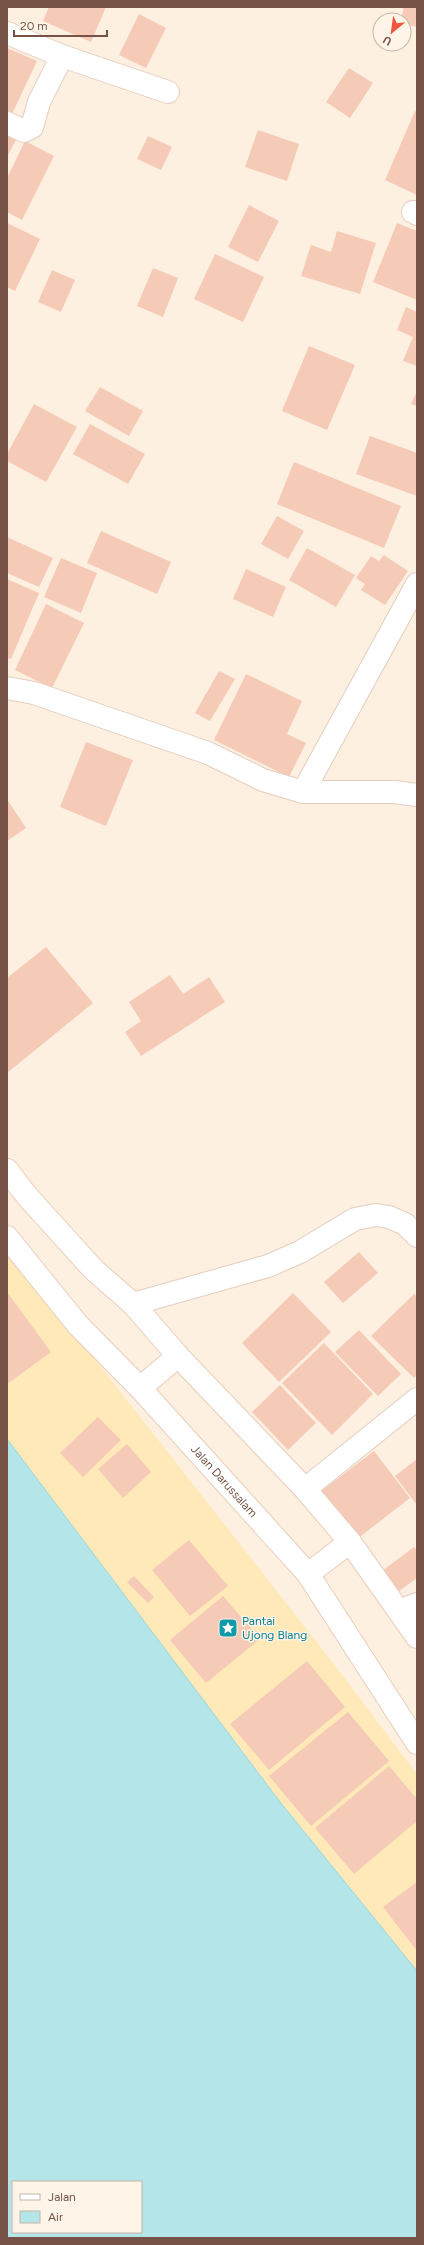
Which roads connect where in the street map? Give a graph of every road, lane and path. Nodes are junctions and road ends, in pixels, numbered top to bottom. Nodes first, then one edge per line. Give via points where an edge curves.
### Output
1 (7, 33) edge
2 (62, 56) junction
3 (168, 92) dead end
4 (7, 123) edge
5 (417, 584) edge
6 (7, 688) edge
7 (303, 792) junction
8 (417, 796) edge
9 (7, 1170) edge
10 (417, 1236) edge
11 (7, 1237) edge
12 (133, 1304) junction
13 (178, 1356) junction
14 (140, 1388) junction
15 (417, 1400) edge
16 (305, 1489) junction
17 (350, 1542) junction
18 (308, 1574) junction
19 (408, 1607) edge
20 (417, 1637) edge
21 (417, 1743) edge

1 - 2 street
2 - 3 street
2 - 4 street via 39,102 32,126 24,131
5 - 7 street
6 - 7 street via 34,694 208,753 262,780
7 - 8 street via 394,792
9 - 12 street via 27,1196 93,1268
10 - 12 street via 405,1224 389,1217 376,1215 355,1219 300,1252 268,1266
11 - 14 street, Jalan Darussalam via 78,1325
12 - 13 street
13 - 14 street
13 - 16 street
14 - 18 street, Jalan Darussalam
15 - 16 street
16 - 17 street
17 - 18 street
17 - 19 street
18 - 21 street, Jalan Darussalam
19 - 20 street

